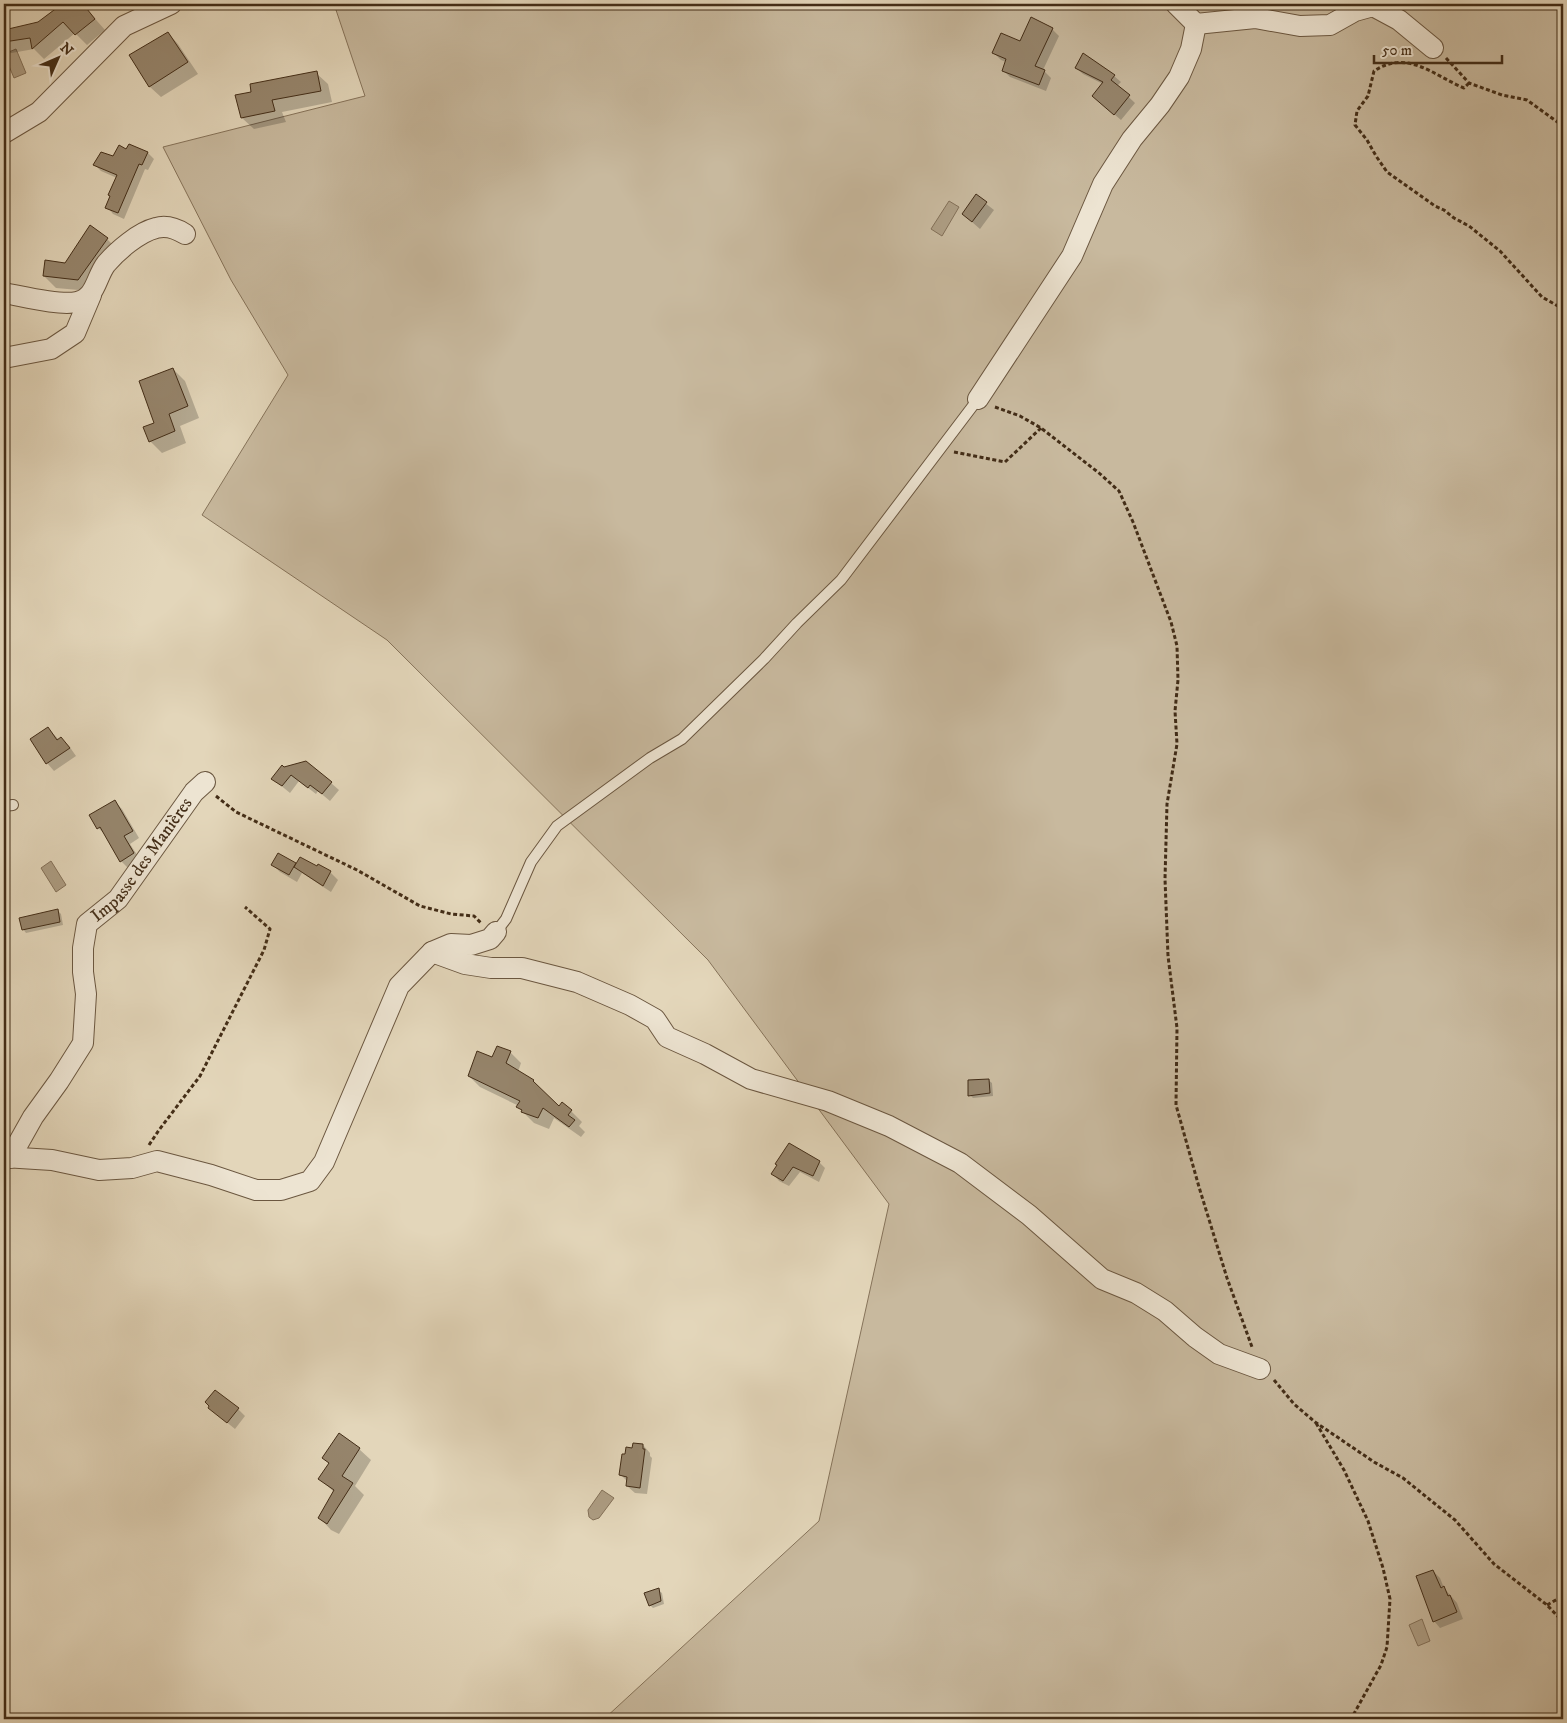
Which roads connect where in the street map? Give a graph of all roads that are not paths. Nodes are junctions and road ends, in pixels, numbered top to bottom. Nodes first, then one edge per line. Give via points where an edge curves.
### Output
1 (171, 4) edge
2 (1176, 4) edge
3 (1263, 4) edge
4 (1239, 20) junction
5 (1196, 24) junction
6 (1434, 48) road end
7 (4, 133) edge
8 (186, 234) dead end
9 (4, 293) edge
10 (91, 295) junction
11 (4, 358) edge
12 (978, 399) joint
13 (204, 784) road end
14 (495, 934) joint
15 (432, 952) junction
16 (7, 1157) edge
17 (1260, 1369) road end

1 - 7 street via 124,26 39,112
2 - 5 street
3 - 4 street via 1240,16
4 - 5 street
4 - 6 street via 1255,18 1300,26 1330,25 1355,11 1373,6 1399,20
5 - 12 street via 1191,49 1179,77 1103,184 1072,256
8 - 10 street via 174,228 156,228 131,241 106,265
9 - 10 street via 57,302 77,302
10 - 11 street via 75,333 51,349
12 - 14 lane via 841,580 764,659 682,739 650,758 557,826 531,862 506,919
13 - 16 street, Impasse des Manières via 194,792 118,899 87,924 83,948 86,994 83,1043
14 - 15 street via 471,945 450,944
15 - 16 street via 399,986 324,1162 310,1181 282,1190 256,1190 157,1161 136,1167 99,1170 52,1160
15 - 17 street via 465,964 522,968 577,982 655,1019 667,1037 751,1079 828,1101 890,1126 960,1163 1029,1215 1102,1279 1136,1293 1165,1311 1220,1354

